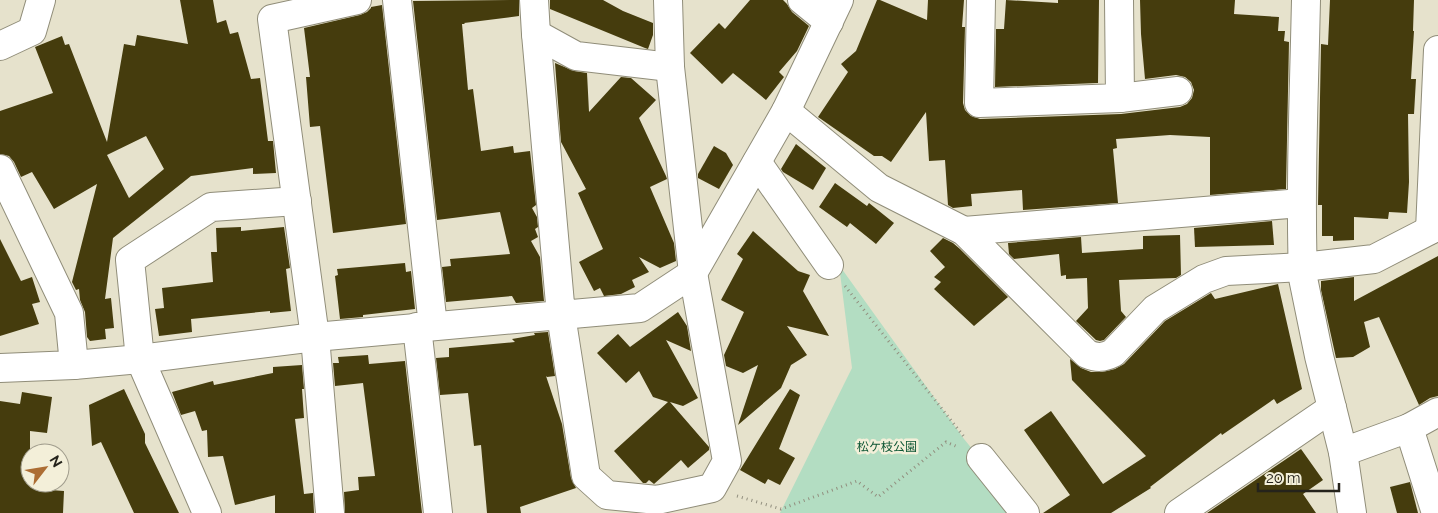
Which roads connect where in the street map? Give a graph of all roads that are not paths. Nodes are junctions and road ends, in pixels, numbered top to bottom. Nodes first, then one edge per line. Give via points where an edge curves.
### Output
1 (41, 0) edge
2 (358, 0) edge
3 (397, 0) edge
4 (534, 0) edge
5 (668, 0) edge
6 (802, 0) edge
7 (981, 0) edge
8 (1119, 0) edge
9 (1306, 0) edge
10 (834, 11) edge
11 (536, 34) junction
12 (0, 46) edge
13 (1438, 50) edge
14 (670, 67) junction
15 (1178, 91) dead end
16 (1120, 98) junction
17 (786, 111) junction
18 (757, 162) junction
19 (0, 169) edge
20 (297, 201) junction
21 (1301, 203) junction
22 (1434, 228) edge
23 (964, 231) junction
24 (829, 266) road end
25 (1303, 267) junction
26 (693, 273) junction
27 (561, 315) junction
28 (425, 326) junction
29 (315, 337) junction
30 (140, 359) junction
31 (74, 365) junction
32 (0, 368) edge
33 (1332, 408) junction
34 (1438, 412) edge
35 (1409, 428) junction
36 (1343, 452) junction
37 (981, 458) road end
38 (207, 513) edge
39 (330, 513) edge
40 (438, 513) edge
41 (1025, 513) edge
42 (1179, 513) edge
43 (1352, 513) edge
44 (1436, 513) edge

1 - 12 street via 32,31
2 - 20 street via 272,19
3 - 28 street
4 - 11 street
5 - 14 street
6 - 10 street
7 - 16 street via 979,103
8 - 16 street
9 - 21 street
10 - 17 street
11 - 14 street via 576,56
11 - 27 street
13 - 22 street
14 - 26 street
15 - 16 street
17 - 18 street
17 - 23 street via 879,188
18 - 24 street
18 - 26 street
19 - 31 street via 69,313
20 - 29 street
20 - 30 street via 210,207 130,260
21 - 23 street
21 - 25 street
22 - 25 street via 1374,259
23 - 25 street via 1087,354 1097,358 1113,353 1155,309 1204,279 1226,271
25 - 33 street via 1318,356
26 - 27 street via 640,308
26 - 27 street via 727,461 712,488 656,500 607,495 586,476
27 - 28 street
28 - 29 street
28 - 40 street
29 - 30 street
29 - 39 street
30 - 31 street
30 - 38 street
31 - 32 street
33 - 36 street
33 - 42 street
34 - 35 street
35 - 36 street
35 - 44 street
36 - 43 street
37 - 41 street

